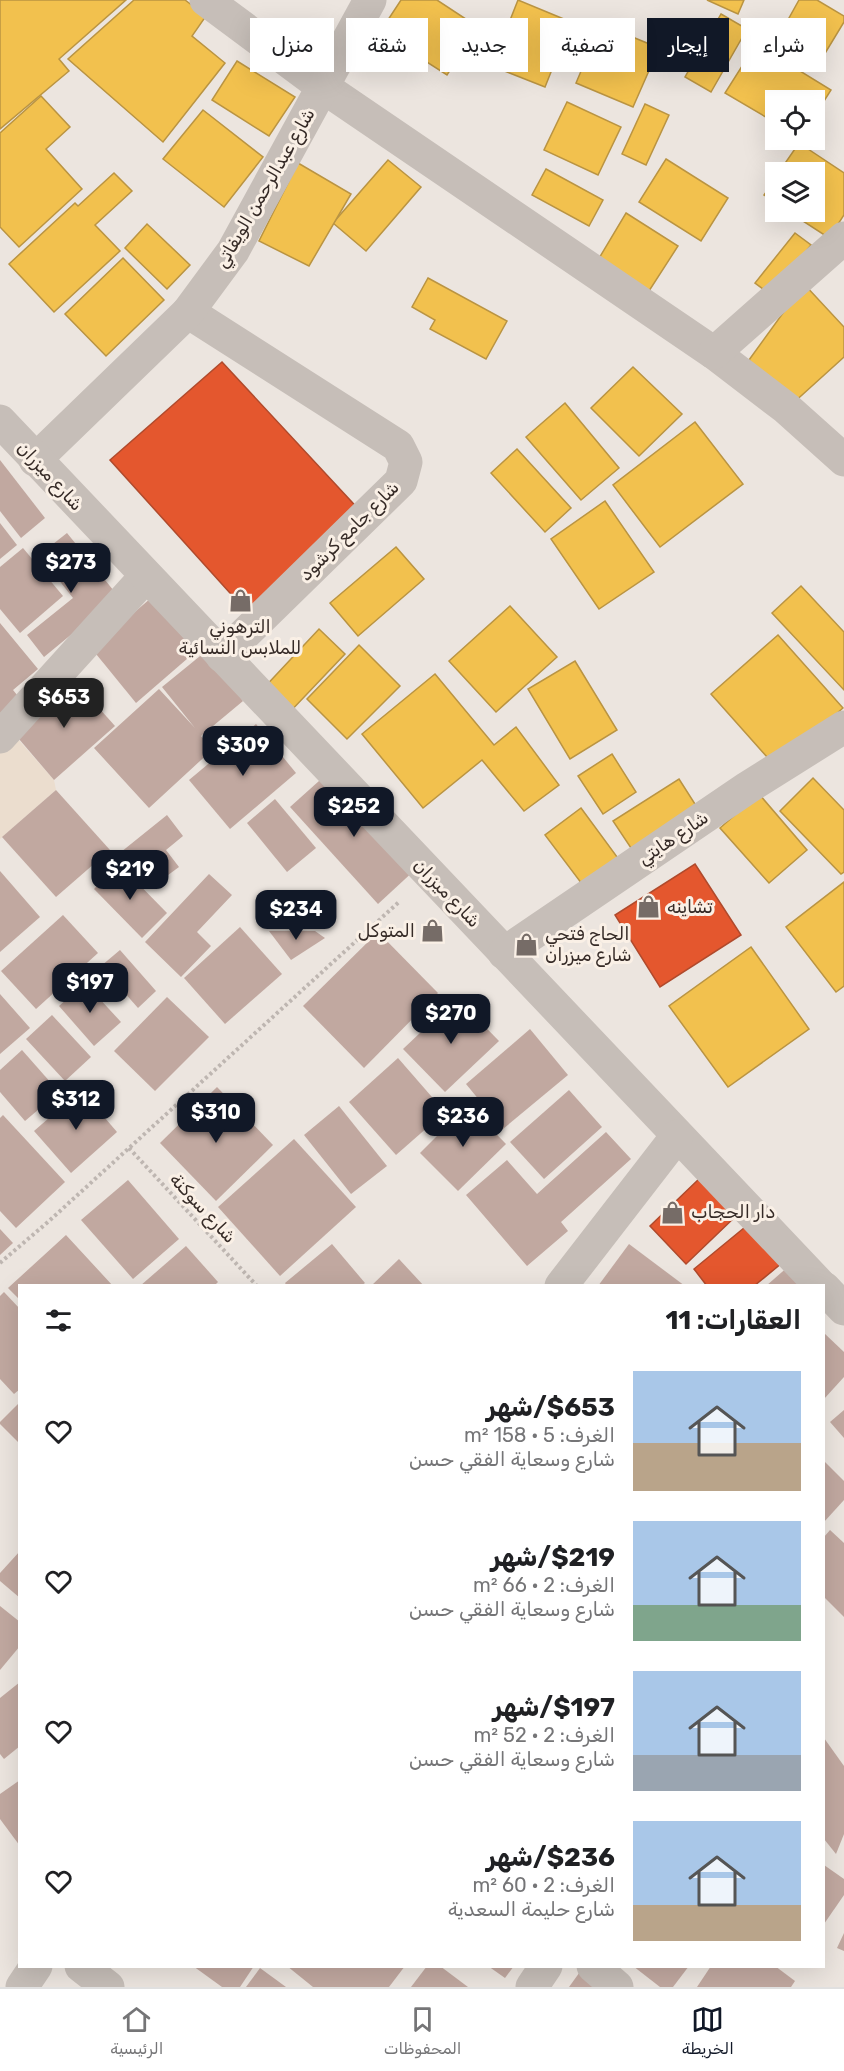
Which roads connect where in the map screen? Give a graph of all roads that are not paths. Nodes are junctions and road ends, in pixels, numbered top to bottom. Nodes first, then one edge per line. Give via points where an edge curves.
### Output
1 (206, 0) edge
2 (370, 0) edge
3 (322, 87) junction
4 (844, 238) edge
5 (188, 312) junction
6 (714, 353) junction
7 (0, 422) edge
8 (35, 460) junction
9 (844, 460) edge
10 (146, 576) junction
11 (222, 656) junction
12 (844, 727) edge
13 (0, 737) edge
14 (504, 953) junction
15 (677, 1136) junction
16 (563, 1284) edge
17 (819, 1284) edge
18 (825, 1290) edge
19 (844, 1309) edge
20 (35, 1968) edge
21 (84, 1968) edge
22 (545, 1968) edge
23 (595, 1968) edge
24 (22, 1987) edge
25 (108, 1987) edge
26 (532, 1987) edge
27 (617, 1987) edge

1 - 3 street
2 - 3 street, شارع عبدالرحمن الويفاتي
3 - 5 street, شارع عبدالرحمن الويفاتي via 233,251
3 - 6 street
4 - 6 street
5 - 8 street, شارع عبدالرحمن الويفاتي
5 - 11 street, شارع جامع كرشود via 398,446 406,462 401,481
6 - 9 street via 786,408
7 - 8 street, شارع ميزران
8 - 10 street, شارع ميزران
10 - 11 street, شارع ميزران
10 - 13 street
11 - 14 street, شارع ميزران
12 - 14 street, شارع هايتي
14 - 15 street, شارع ميزران
15 - 16 street
15 - 17 street, شارع ميزران
18 - 19 street, شارع ميزران
20 - 24 street
21 - 25 street
22 - 26 street
23 - 27 street

